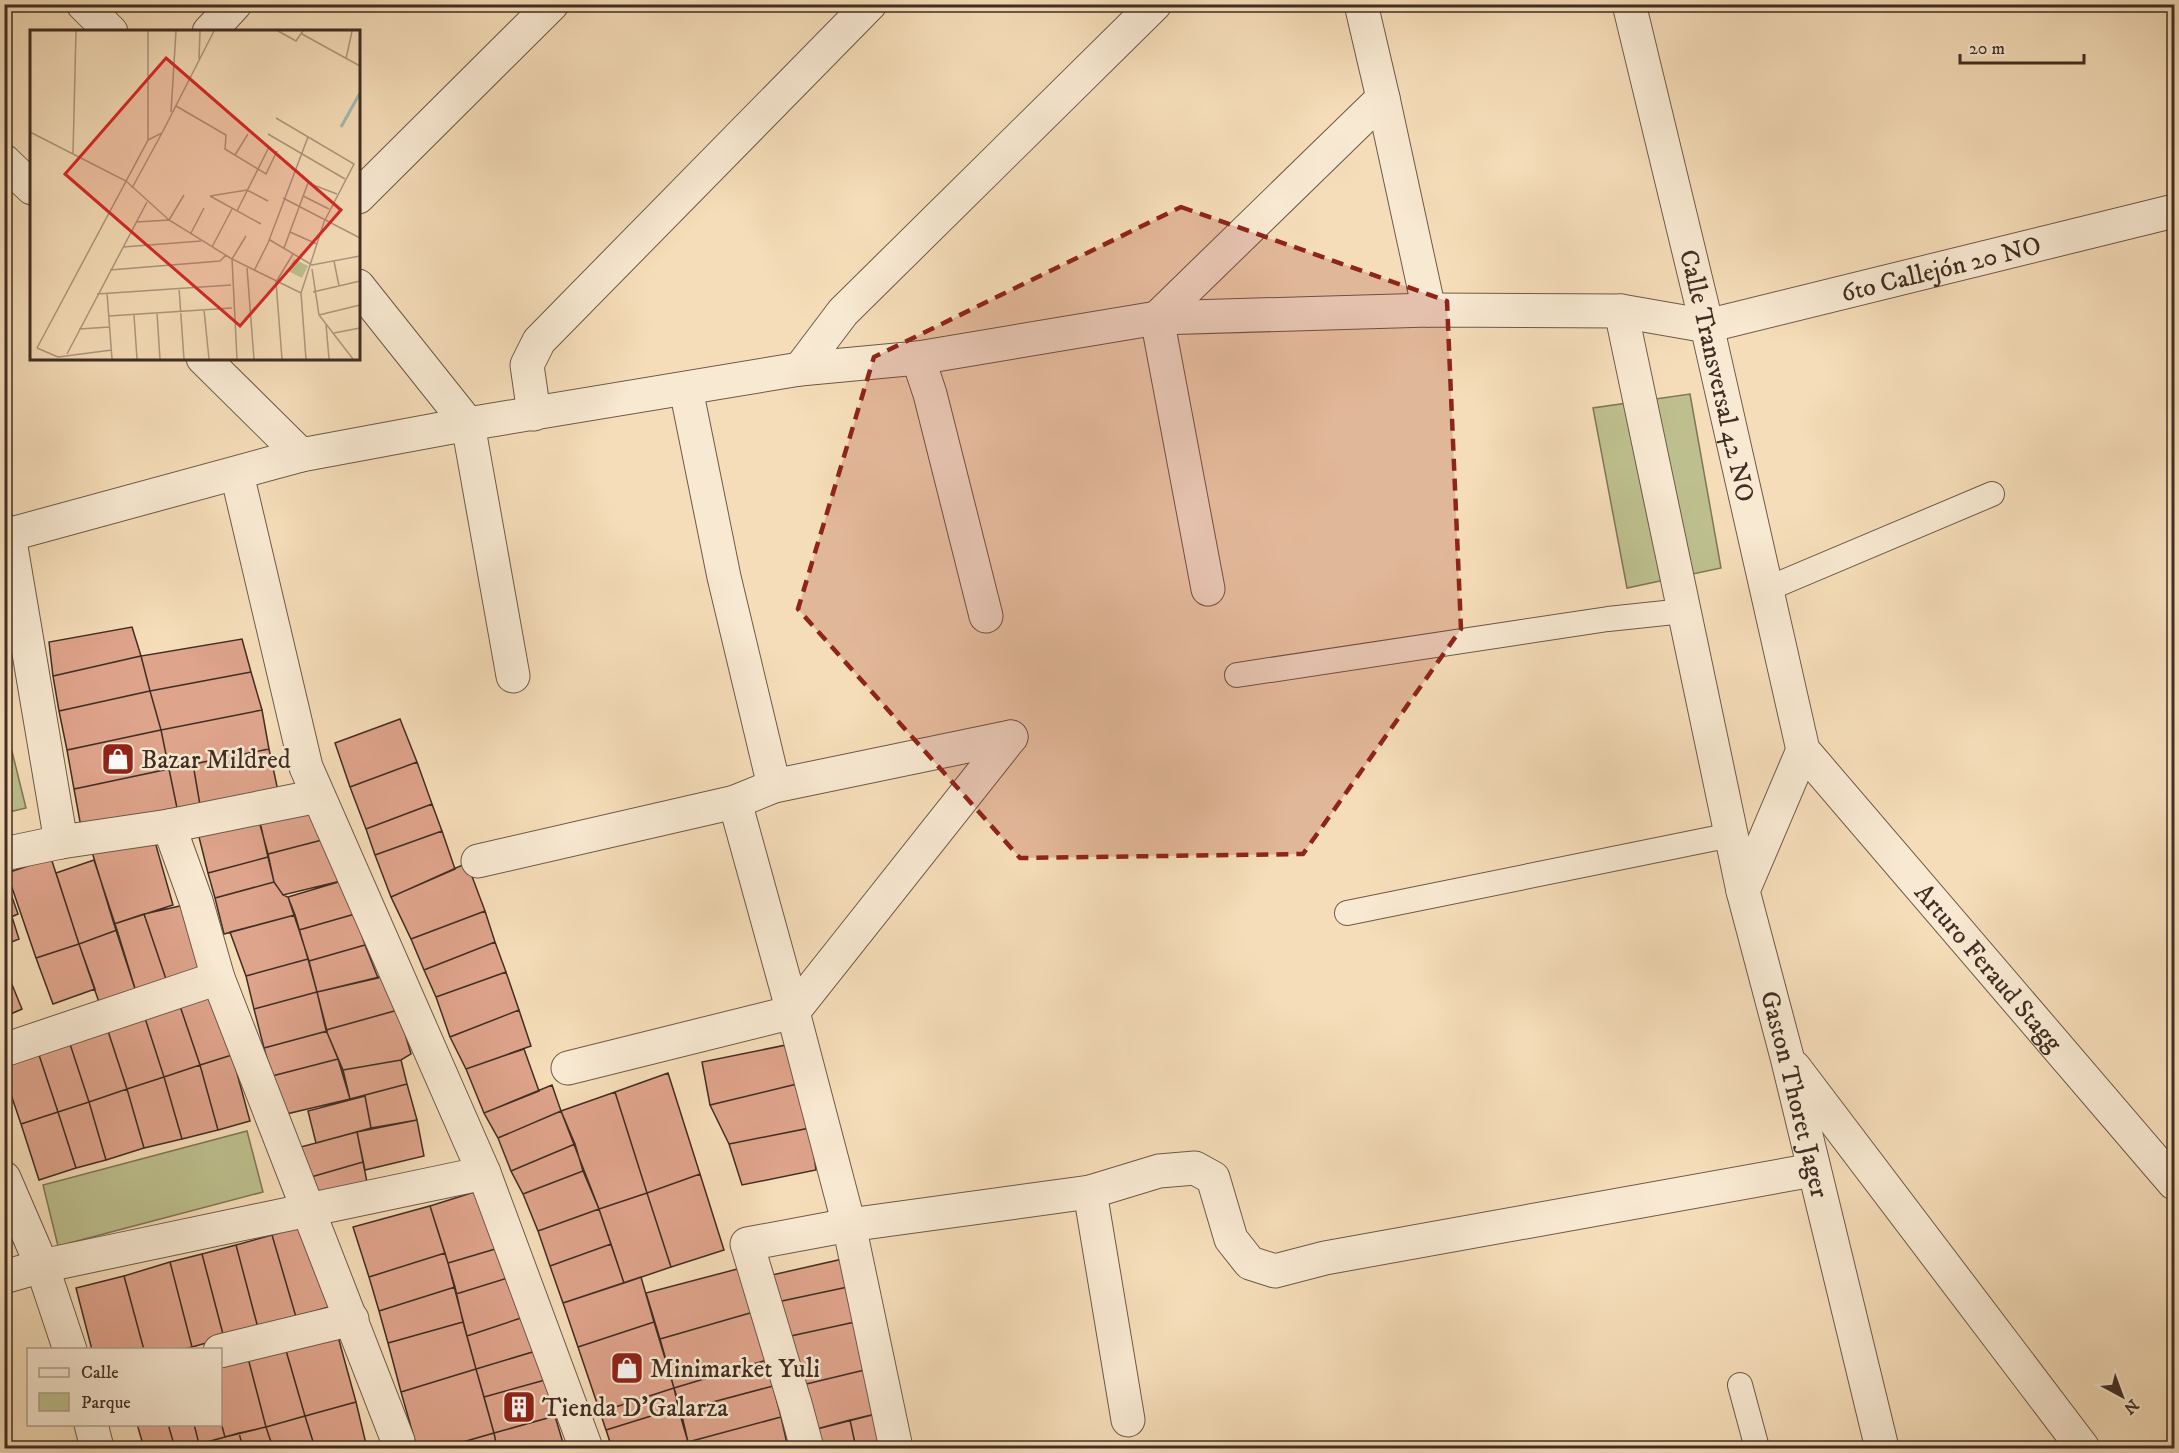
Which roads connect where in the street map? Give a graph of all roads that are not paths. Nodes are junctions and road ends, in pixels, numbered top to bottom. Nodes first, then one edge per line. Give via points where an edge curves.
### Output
1 (83, 4) edge
2 (235, 4) edge
3 (552, 4) edge
4 (870, 4) edge
5 (1155, 4) edge
6 (1360, 4) edge
7 (1629, 4) edge
8 (109, 30) edge
9 (211, 30) edge
10 (1383, 98) junction
11 (4, 161) edge
12 (30, 186) edge
13 (360, 195) edge
14 (2175, 211) edge
15 (360, 289) edge
16 (1429, 310) junction
17 (1621, 311) junction
18 (1157, 318) junction
19 (1707, 326) junction
20 (918, 358) junction
21 (205, 360) edge
22 (801, 369) junction
23 (686, 389) junction
24 (534, 414) junction
25 (468, 424) junction
26 (301, 455) junction
27 (237, 474) junction
28 (1992, 494) dead end
29 (6, 534) edge
30 (1208, 589) dead end
31 (1767, 589) junction
32 (1684, 611) junction
33 (986, 616) dead end
34 (1237, 675) dead end
35 (513, 676) dead end
36 (1803, 750) junction
37 (774, 786) junction
38 (318, 796) junction
39 (735, 802) junction
40 (169, 826) junction
41 (1731, 835) junction
42 (61, 842) junction
43 (4, 854) edge
44 (478, 861) dead end
45 (1743, 891) junction
46 (1347, 914) dead end
47 (218, 978) junction
48 (793, 1012) junction
49 (4, 1050) edge
50 (1787, 1058) junction
51 (568, 1068) dead end
52 (1813, 1170) junction
53 (484, 1173) junction
54 (4, 1178) edge
55 (2175, 1182) edge
56 (1090, 1192) junction
57 (310, 1211) junction
58 (849, 1225) junction
59 (42, 1266) junction
60 (4, 1277) edge
61 (352, 1319) junction
62 (69, 1348) edge
63 (222, 1351) edge
64 (1740, 1385) dead end
65 (1128, 1420) dead end
66 (91, 1426) edge
67 (97, 1449) edge
68 (398, 1449) edge
69 (586, 1449) edge
70 (807, 1449) edge
71 (896, 1449) edge
72 (1757, 1449) edge
73 (1882, 1449) edge
74 (2083, 1449) edge

1 - 8 street
2 - 9 street
3 - 13 street
4 - 24 street via 539,341 527,365
5 - 22 street via 843,312
6 - 10 street
7 - 19 street, Calle Transversal 42 NO
10 - 16 street
10 - 18 street
11 - 12 street
14 - 19 street, 6to Callejón 20 NO
15 - 25 street
16 - 17 street
16 - 18 street
17 - 19 street
17 - 32 street, Gaston Thoret Jager
18 - 20 street
18 - 30 street
19 - 31 street, Calle Transversal 42 NO
20 - 22 street
20 - 33 street
21 - 26 street
22 - 23 street
23 - 24 street
23 - 37 street via 724,577
24 - 25 street
25 - 26 street
25 - 35 street
26 - 27 street
27 - 29 street
27 - 38 street via 306,767
28 - 31 lane
29 - 42 street
31 - 36 street, Calle Transversal 42 NO
32 - 34 lane
32 - 41 street, Gaston Thoret Jager
36 - 45 street
36 - 55 street, Arturo Feraud Stagg
37 - 39 street
37 - 48 street via 1011,737
38 - 40 street
38 - 53 street
39 - 44 street
39 - 48 street
40 - 42 street
40 - 47 street
41 - 45 street, Gaston Thoret Jager
41 - 46 lane
42 - 43 street
45 - 50 street, Gaston Thoret Jager
47 - 49 street
47 - 57 street
48 - 51 street
48 - 58 street
50 - 52 street, Gaston Thoret Jager
50 - 74 street
52 - 56 street via 1325,1257 1275,1271 1250,1263 1237,1247 1231,1239 1214,1178 1195,1168 1159,1171
52 - 73 street, Gaston Thoret Jager
53 - 57 street
53 - 69 street
54 - 59 street
56 - 58 street
56 - 65 street
57 - 59 street
57 - 61 street
58 - 70 street via 747,1244
58 - 71 street
59 - 60 street
59 - 62 street
61 - 63 street
61 - 68 street
64 - 72 lane
66 - 67 street

